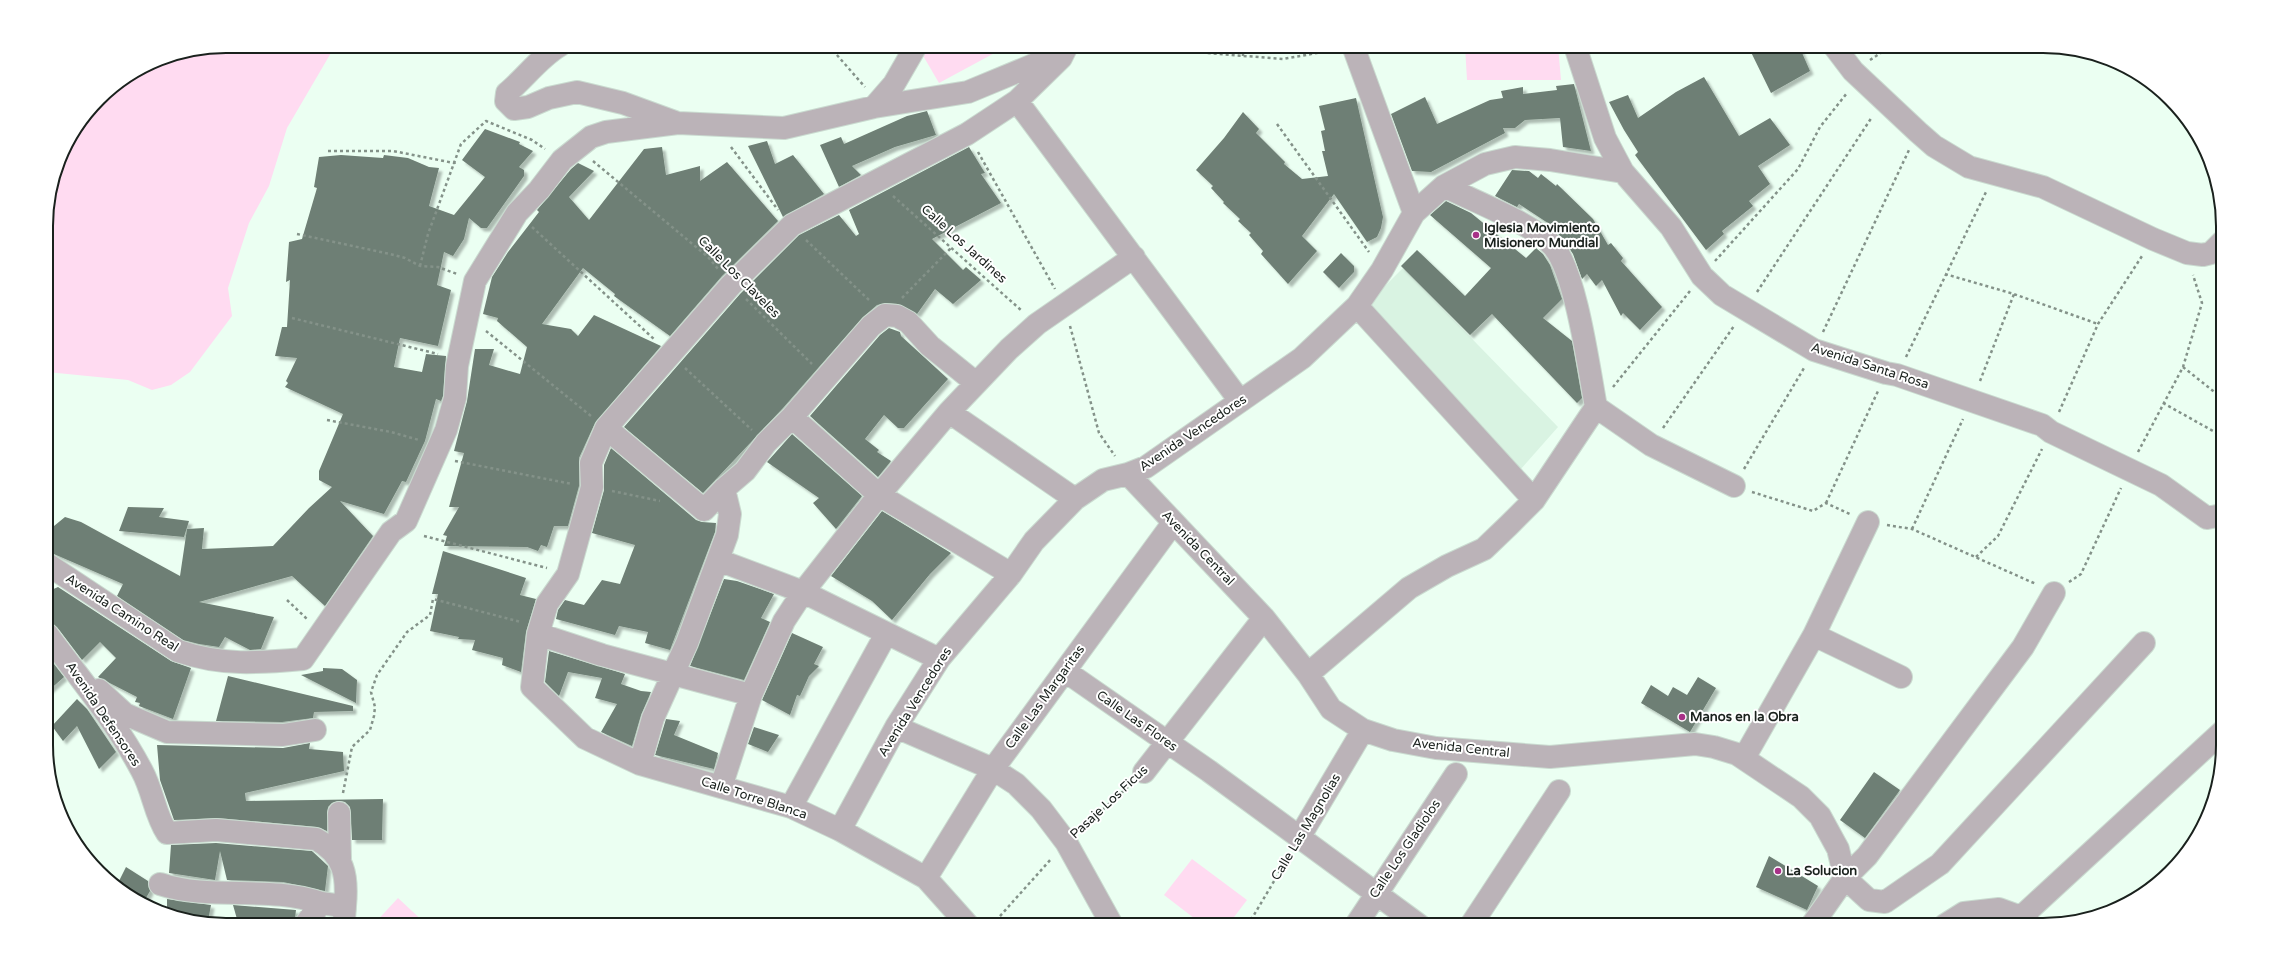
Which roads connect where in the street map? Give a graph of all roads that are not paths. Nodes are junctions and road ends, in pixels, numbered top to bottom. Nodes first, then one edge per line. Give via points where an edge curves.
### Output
1 (547, 53) edge
2 (912, 53) edge
3 (1062, 53) edge
4 (1063, 53) edge
5 (1356, 53) edge
6 (1577, 53) edge
7 (1840, 53) edge
8 (1017, 101) junction
9 (874, 107) junction
10 (678, 123) junction
11 (1623, 172) junction
12 (1444, 186) junction
13 (1414, 213) junction
14 (2216, 248) edge
15 (1134, 257) junction
16 (1357, 306) junction
17 (976, 383) junction
18 (1240, 401) junction
19 (1596, 407) junction
20 (949, 412) junction
21 (792, 418) junction
22 (606, 428) junction
23 (1128, 474) junction
24 (1734, 486) road end
25 (724, 489) junction
26 (879, 495) junction
27 (1075, 499) junction
28 (1534, 500) junction
29 (2216, 516) edge
30 (1868, 522) road end
31 (1173, 523) junction
32 (718, 560) junction
33 (53, 571) edge
34 (1011, 574) junction
35 (803, 592) junction
36 (2054, 593) road end
37 (1264, 618) junction
38 (538, 634) junction
39 (886, 634) junction
40 (1814, 635) junction
41 (53, 642) edge
42 (2144, 643) dead end
43 (939, 659) junction
44 (68, 663) junction
45 (1065, 671) junction
46 (1308, 674) junction
47 (672, 675) junction
48 (1901, 677) dead end
49 (751, 695) junction
50 (896, 727) junction
51 (315, 730) dead end
52 (1363, 730) junction
53 (2216, 738) edge
54 (1168, 742) junction
55 (1744, 758) junction
56 (640, 764) junction
57 (993, 769) junction
58 (1144, 772) road end
59 (1456, 774) dead end
60 (721, 787) junction
61 (1559, 790) dead end
62 (791, 807) junction
63 (339, 814) road end
64 (840, 830) junction
65 (1299, 838) junction
66 (340, 859) junction
67 (926, 878) junction
68 (1846, 878) junction
69 (160, 884) dead end
70 (1375, 893) junction
71 (321, 903) junction
72 (345, 915) edge
73 (310, 918) edge
74 (962, 918) edge
75 (1108, 918) edge
76 (1360, 918) edge
77 (1409, 918) edge
78 (1476, 918) edge
79 (1817, 918) edge
80 (1956, 918) edge
81 (2019, 918) edge
82 (2029, 918) edge

1 - 10 street via 524,79 507,93 506,101 514,109 577,92 623,103
2 - 9 street via 894,84
3 - 9 street via 968,92
4 - 8 street
5 - 13 street
6 - 11 street, Avenida Santa Rosa via 1605,138
7 - 14 street via 1918,132 1934,146 1969,167 2043,187 2186,253 2203,255 2211,253
8 - 15 street
8 - 22 street via 968,134 792,225 731,285
9 - 10 street via 784,128
10 - 33 street, Avenida Camino Real via 606,132 591,137 570,154 516,212 474,281 458,366 455,398 446,430 406,521 391,532 303,659 266,663 202,659 178,651
11 - 12 street, Avenida Vencedores via 1515,157 1485,164
11 - 29 street, Avenida Santa Rosa via 1671,227 1702,276 1722,295 1745,310 1814,350 2042,425 2051,432 2161,485 2207,518
12 - 13 street, Avenida Vencedores
12 - 19 street via 1535,231 1554,247 1566,269 1573,293
13 - 16 street, Avenida Vencedores via 1382,270
15 - 17 street via 1038,324
15 - 18 street
16 - 18 street, Avenida Vencedores via 1302,358
16 - 28 street
17 - 20 street
17 - 21 street via 930,346 908,322 897,316 885,315 871,326
18 - 23 street, Avenida Vencedores via 1146,467
19 - 24 street via 1651,445
19 - 28 street
20 - 26 street
20 - 27 street
21 - 25 street via 766,442 745,471
21 - 26 street
22 - 25 street via 704,510
22 - 38 street via 591,463 592,488 568,574 548,604
23 - 27 street, Avenida Vencedores via 1103,480
23 - 31 street, Avenida Central
25 - 32 street via 730,514 727,535
26 - 34 street
26 - 35 street
27 - 34 street, Avenida Vencedores via 1034,542
28 - 46 street via 1484,549 1409,588
30 - 40 street
31 - 37 street, Avenida Central
31 - 45 street, Calle Las Margaritas
32 - 35 street
32 - 47 street via 687,643
34 - 43 street, Avenida Vencedores
35 - 39 street
35 - 49 street via 784,621
36 - 68 street via 2023,648 1867,856
37 - 46 street, Avenida Central
37 - 54 street, Pasaje Los Ficus
38 - 47 street via 602,656
38 - 56 street, Calle Torre Blanca via 532,687 585,738
39 - 43 street
39 - 62 street
40 - 48 street
40 - 55 street
41 - 44 street, Avenida Defensores
42 - 68 street via 1940,864 1885,902 1869,900
43 - 50 street, Avenida Vencedores
44 - 51 street via 125,714 167,732 283,735
44 - 66 street, Avenida Defensores via 142,771 152,792 160,823 167,833 216,830 316,839 329,847
45 - 54 street, Calle Las Flores
45 - 57 street, Calle Las Margaritas
46 - 52 street, Avenida Central via 1331,709
47 - 49 street
47 - 56 street via 653,718
49 - 60 street
50 - 57 street
50 - 64 street, Avenida Vencedores
52 - 55 street, Avenida Central via 1393,740 1436,748 1543,756 1695,744 1714,747
52 - 65 street, Calle Las Magnolias
53 - 82 street
54 - 58 street, Pasaje Los Ficus
54 - 65 street, Calle Las Flores
55 - 68 street, Avenida Central via 1801,796 1820,816 1838,849
56 - 60 street, Calle Torre Blanca
57 - 67 street, Calle Las Margaritas
57 - 75 street via 1016,784 1041,809 1066,842
59 - 70 street, Calle Los Gladiolos
60 - 62 street, Calle Torre Blanca
61 - 78 street
62 - 64 street, Calle Torre Blanca
63 - 66 street
64 - 67 street, Calle Torre Blanca
65 - 70 street
66 - 72 street via 345,874
67 - 74 street, Calle Torre Blanca
68 - 79 street
69 - 71 street via 180,891 242,892 303,897
70 - 76 street, Calle Los Gladiolos
70 - 77 street
71 - 72 street
71 - 73 street
80 - 81 street via 1964,913 1998,909

